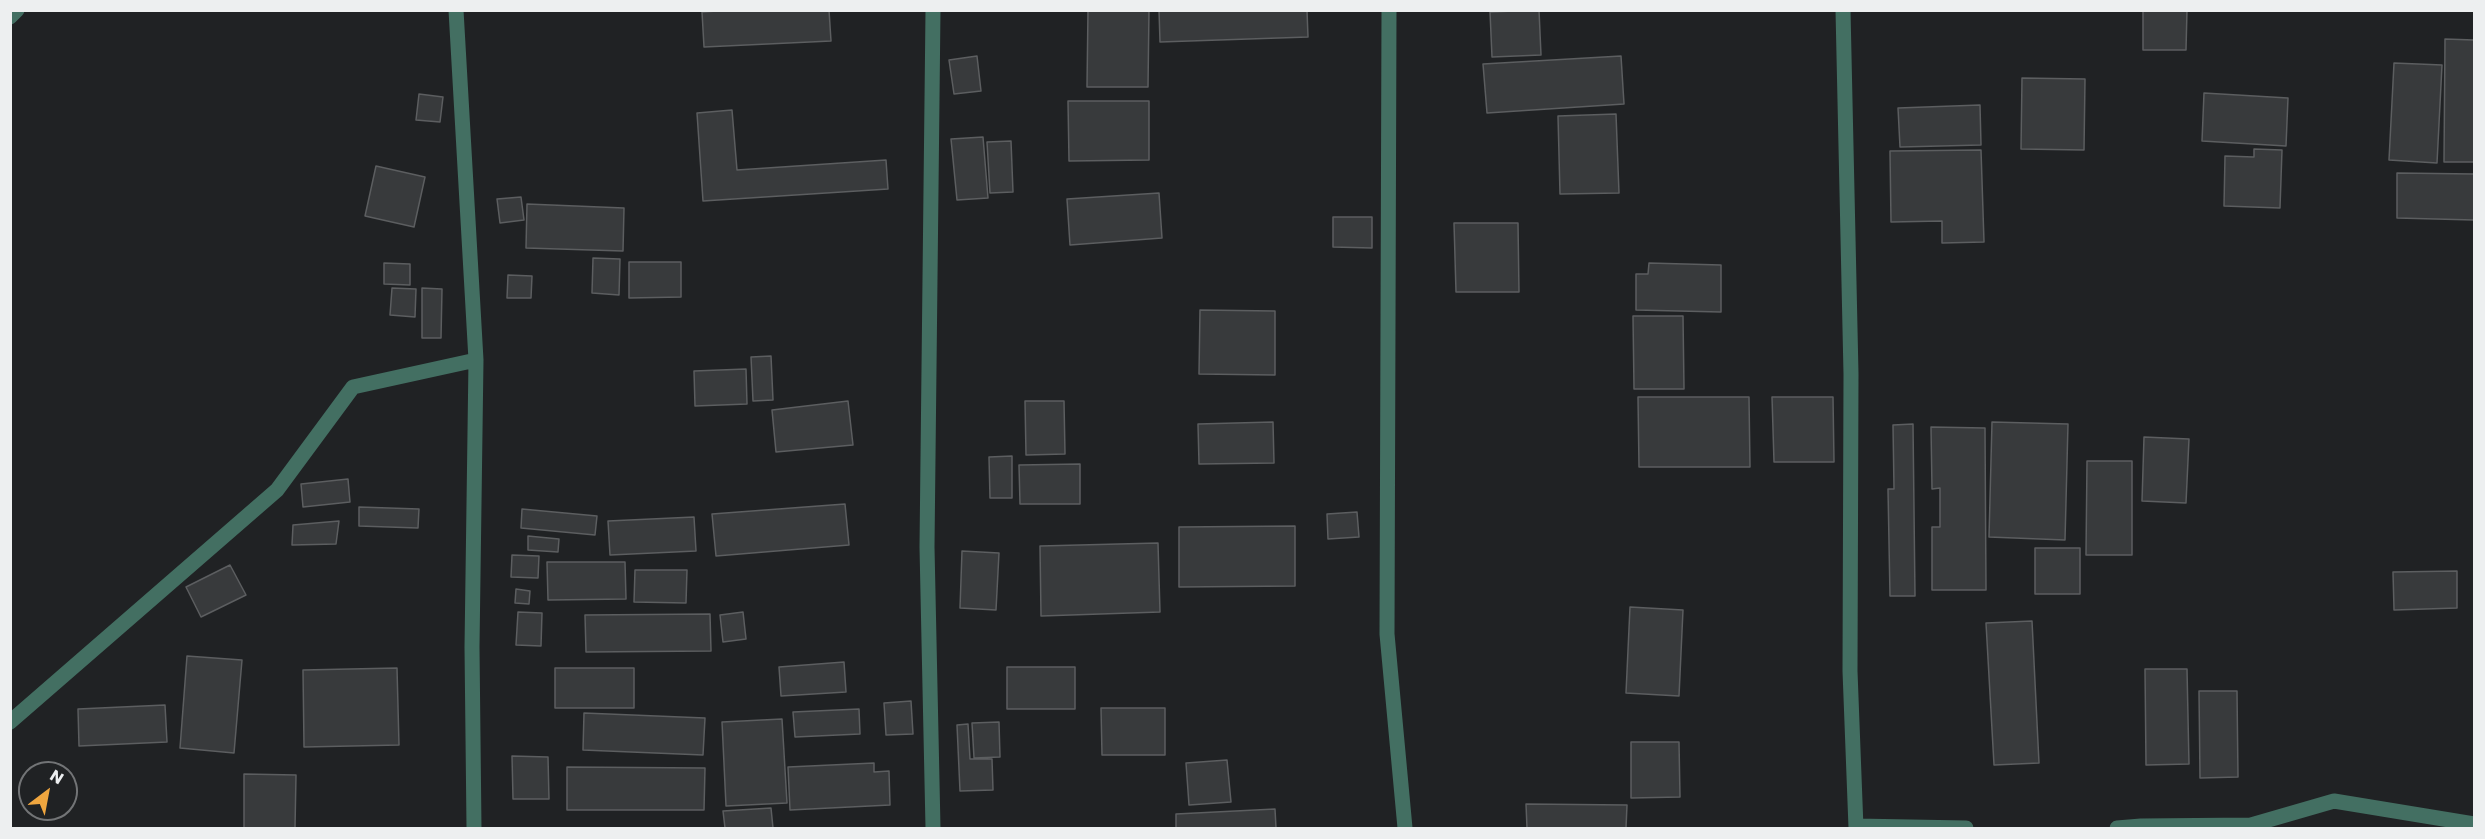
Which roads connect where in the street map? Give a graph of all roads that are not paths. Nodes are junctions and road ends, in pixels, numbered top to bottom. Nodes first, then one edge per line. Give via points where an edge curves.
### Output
1 (17, 10) edge
2 (456, 10) edge
3 (933, 10) edge
4 (1389, 10) edge
5 (1843, 10) edge
6 (10, 17) edge
7 (476, 360) junction
8 (10, 722) edge
9 (2475, 824) edge
10 (1856, 827) edge
11 (474, 828) edge
12 (933, 828) edge
13 (1405, 828) edge
14 (1966, 828) edge
15 (2117, 828) edge

1 - 6 street
2 - 7 street
3 - 12 street via 927,547
4 - 13 street via 1387,634
5 - 10 street via 1851,374 1850,671
7 - 8 street via 353,387 277,490
7 - 11 street
9 - 15 street via 2334,801 2251,825
10 - 14 street

